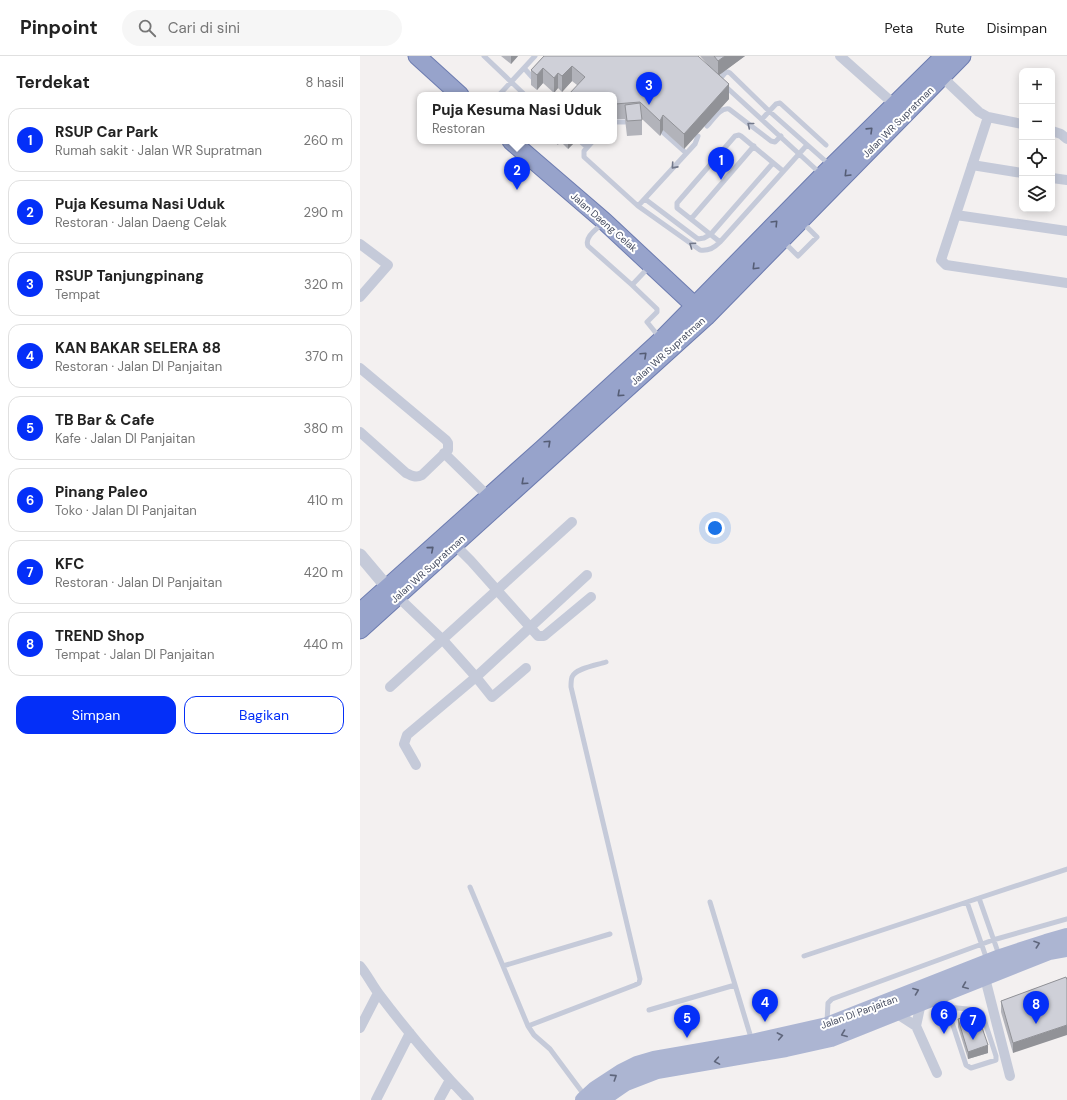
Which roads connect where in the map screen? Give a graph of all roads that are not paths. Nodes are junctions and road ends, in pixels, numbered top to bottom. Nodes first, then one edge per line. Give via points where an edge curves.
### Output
1 (417, 56) edge
2 (484, 56) edge
3 (535, 56) edge
4 (840, 56) edge
5 (944, 56) edge
6 (962, 56) edge
7 (524, 68) junction
8 (542, 71) edge
9 (713, 75) edge
10 (942, 77) junction
11 (719, 80) junction
12 (511, 82) junction
13 (457, 92) edge
14 (502, 92) edge
15 (522, 92) edge
16 (895, 105) junction
17 (769, 111) junction
18 (988, 117) junction
19 (762, 118) junction
20 (617, 122) edge
21 (625, 122) edge
22 (1019, 123) edge
23 (654, 125) edge
24 (707, 126) dead end
25 (1055, 132) edge
26 (698, 136) dead end
27 (781, 136) junction
28 (1067, 139) edge
29 (514, 144) edge
30 (583, 144) edge
31 (590, 144) edge
32 (807, 144) junction
33 (826, 145) dead end
34 (754, 146) junction
35 (587, 148) junction
36 (686, 153) junction
37 (798, 153) junction
38 (773, 163) junction
39 (972, 165) junction
40 (783, 171) junction
41 (827, 171) junction
42 (1019, 173) edge
43 (1055, 178) edge
44 (1067, 180) edge
45 (645, 198) junction
46 (638, 206) junction
47 (956, 215) junction
48 (691, 219) junction
49 (604, 221) junction
50 (801, 221) junction
51 (1067, 231) edge
52 (711, 234) junction
53 (782, 240) junction
54 (720, 242) junction
55 (360, 244) edge
56 (652, 264) junction
57 (1067, 283) edge
58 (632, 285) junction
59 (360, 297) edge
60 (695, 306) junction
61 (661, 340) junction
62 (360, 368) edge
63 (360, 432) edge
64 (444, 453) junction
65 (489, 497) junction
66 (572, 522) dead end
67 (450, 540) junction
68 (360, 555) edge
69 (587, 575) dead end
70 (497, 590) junction
71 (392, 592) junction
72 (591, 597) dead end
73 (360, 612) edge
74 (531, 628) junction
75 (360, 630) edge
76 (442, 640) junction
77 (606, 662) dead end
78 (526, 668) dead end
79 (476, 677) junction
80 (390, 687) dead end
81 (416, 765) dead end
82 (1067, 869) edge
83 (470, 887) dead end
84 (979, 898) junction
85 (710, 902) dead end
86 (967, 902) junction
87 (1067, 919) edge
88 (610, 934) dead end
89 (1067, 936) edge
90 (993, 940) junction
91 (981, 944) junction
92 (1067, 948) edge
93 (804, 956) dead end
94 (360, 966) edge
95 (503, 966) junction
96 (991, 966) junction
97 (735, 985) junction
98 (378, 993) junction
99 (945, 1001) junction
100 (921, 1003) junction
101 (894, 1008) junction
102 (649, 1010) dead end
103 (827, 1025) junction
104 (528, 1026) junction
105 (916, 1026) junction
106 (360, 1028) edge
107 (410, 1033) junction
108 (752, 1042) junction
109 (937, 1073) dead end
110 (1010, 1076) dead end
111 (450, 1080) junction
112 (590, 1099) edge
113 (376, 1100) edge
114 (439, 1100) edge
115 (469, 1100) edge

1 - 13 highway
2 - 12 lane
3 - 7 lane
4 - 16 street
5 - 16 highway, Jalan WR Supratman
6 - 10 highway, Jalan WR Supratman
7 - 8 lane via 534,77
7 - 12 lane
9 - 11 lane
10 - 18 street via 979,112
10 -> 50 highway, Jalan WR Supratman
11 - 17 lane via 725,73 730,73
11 - 19 lane
12 - 14 lane
12 - 15 lane
41 -> 16 highway, Jalan WR Supratman
17 - 19 lane
17 - 32 lane
17 - 33 lane via 780,103
18 - 22 street
18 - 39 street
19 - 27 lane
20 - 21 lane
23 - 36 lane
27 -> 24 lane via 775,142 771,142 729,108 722,109
25 - 28 street
26 - 36 lane via 695,144
27 - 37 lane
29 - 49 highway, Jalan Daeng Celak
30 - 35 lane
31 - 35 lane
32 - 37 lane
32 - 41 lane
34 - 38 lane
34 - 48 lane
34 - 48 lane via 741,136 734,136 676,203 677,208
35 - 46 lane via 584,157
36 -> 45 lane
37 - 40 lane
37 - 41 lane
38 - 40 lane
38 - 52 lane
39 - 42 street
39 - 47 street
40 - 54 lane
60 -> 41 highway, Jalan WR Supratman
43 - 44 street
45 - 46 lane
45 - 52 lane via 698,239
54 -> 46 lane via 708,251 700,250
47 - 51 street
47 - 57 street via 941,257 946,265
48 - 52 lane
49 - 56 highway, Jalan Daeng Celak
49 - 58 lane via 588,239 588,246
50 - 53 highway, Jalan WR Supratman
50 - 53 lane via 817,237 798,256
52 - 54 lane
53 -> 67 highway, Jalan WR Supratman via 706,317
55 - 59 street via 388,265
56 - 58 lane
56 - 60 highway, Jalan Daeng Celak
58 - 61 lane via 657,309 647,322
60 - 61 highway, Jalan WR Supratman
65 -> 61 highway, Jalan WR Supratman
62 - 64 street via 446,440 448,450
63 - 64 street via 406,473 413,476 422,475
64 - 65 street
65 - 67 highway, Jalan WR Supratman
66 - 70 street
67 - 70 street
67 - 71 highway, Jalan WR Supratman
68 - 71 street
69 - 74 street
70 - 74 street
70 - 76 street
71 - 73 highway, Jalan WR Supratman
71 - 75 highway, Jalan WR Supratman
71 - 76 street
72 - 74 street via 544,636 538,636
74 - 79 street
76 - 79 street
76 - 80 street
77 - 104 lane via 575,673 571,678 571,687 640,980 635,985
78 - 79 street via 492,697
79 - 81 street via 407,735 404,744
82 - 84 lane
83 - 95 lane
84 - 86 lane
84 - 90 lane
85 - 97 lane
86 - 91 lane
86 - 93 lane
87 - 90 lane
88 - 95 lane
96 -> 89 main road, Jalan DI Panjaitan via 1046,942
90 - 91 lane
90 - 96 lane
91 - 96 lane
91 - 103 lane via 832,999 828,1003
92 - 96 main road, Jalan DI Panjaitan
94 - 98 street
95 - 104 lane
96 -> 99 main road, Jalan DI Panjaitan
101 -> 96 main road, Jalan DI Panjaitan
96 - 110 street
97 - 102 lane
97 - 108 lane
98 - 106 street
98 - 107 street
99 - 99 lane via 966,1066 971,1068 996,1060 982,1013
99 - 100 main road, Jalan DI Panjaitan
100 - 101 main road, Jalan DI Panjaitan
100 - 105 street
101 - 103 main road, Jalan DI Panjaitan
101 - 105 street
101 -> 112 main road, Jalan DI Panjaitan via 831,1039 657,1071
108 -> 103 main road, Jalan DI Panjaitan
104 - 112 lane
105 - 109 street
107 - 111 street
107 - 113 street
112 -> 108 main road, Jalan DI Panjaitan via 595,1089 637,1064
111 - 114 street
111 - 115 street

